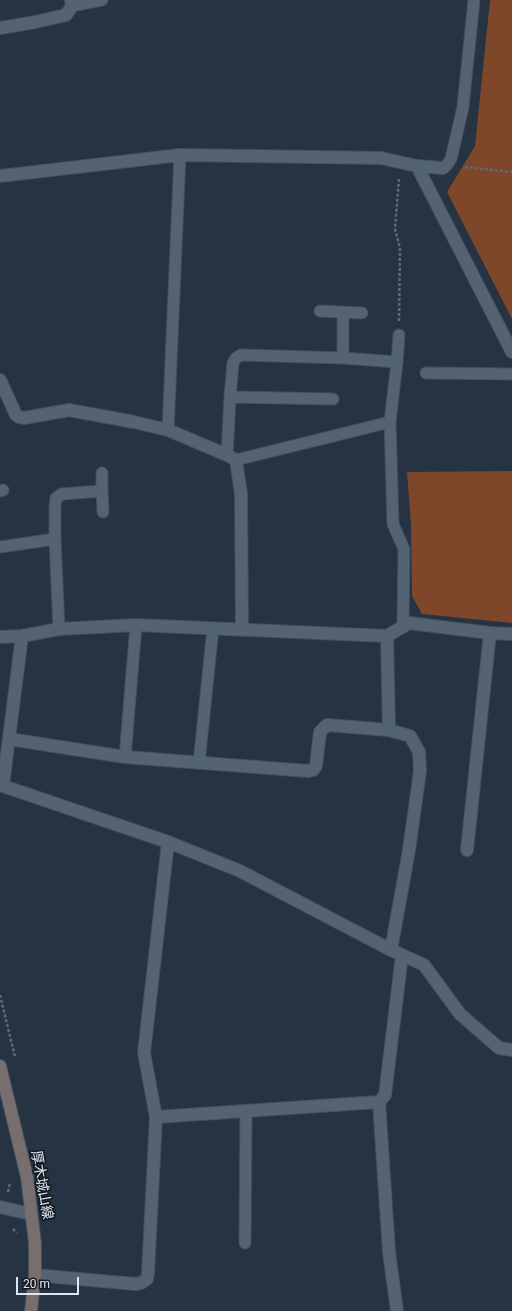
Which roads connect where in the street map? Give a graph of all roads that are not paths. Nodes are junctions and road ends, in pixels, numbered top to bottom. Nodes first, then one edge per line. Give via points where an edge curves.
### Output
1 (102, 0) edge
2 (474, 0) edge
3 (71, 3) edge
4 (0, 28) edge
5 (180, 155) junction
6 (417, 166) junction
7 (445, 166) joint
8 (0, 176) edge
9 (320, 311) dead end
10 (343, 312) junction
11 (362, 313) dead end
12 (398, 335) road end
13 (512, 352) edge
14 (343, 358) junction
15 (397, 362) junction
16 (426, 373) dead end
17 (512, 374) edge
18 (0, 380) edge
19 (230, 397) junction
20 (333, 399) dead end
21 (390, 422) junction
22 (168, 430) junction
23 (232, 457) junction
24 (102, 473) dead end
25 (102, 491) junction
26 (103, 512) dead end
27 (55, 539) junction
28 (0, 547) edge
29 (136, 624) junction
30 (403, 627) junction
31 (213, 628) junction
32 (59, 630) junction
33 (242, 630) junction
34 (490, 633) junction
35 (512, 634) edge
36 (22, 636) junction
37 (387, 636) junction
38 (0, 638) edge
39 (389, 730) junction
40 (9, 739) junction
41 (125, 757) junction
42 (199, 763) junction
43 (2, 785) edge
44 (168, 842) junction
45 (466, 850) dead end
46 (390, 950) junction
47 (402, 955) junction
48 (512, 1050) edge
49 (0, 1066) edge
50 (379, 1102) junction
51 (246, 1111) junction
52 (156, 1118) junction
53 (0, 1207) edge
54 (31, 1214) junction
55 (245, 1243) dead end
56 (35, 1275) junction
57 (31, 1311) edge
58 (397, 1311) edge

1 - 3 lane
2 - 7 lane via 463,107 451,159
3 - 4 street via 66,15
5 - 6 street via 381,158
5 - 8 street
5 - 22 lane
6 - 7 street
6 - 13 street
9 - 10 lane
10 - 11 lane
10 - 14 lane
12 - 15 lane
14 - 15 lane
14 - 19 lane via 241,355 233,363
15 - 21 lane
16 - 17 lane
18 - 22 street via 16,415 20,417 69,410
19 - 20 lane
19 - 23 lane
21 - 23 lane
21 - 30 lane via 393,524 404,549
22 - 23 street
23 - 33 street via 241,494
24 - 25 lane
25 - 26 lane
25 - 27 lane via 62,494 56,498
27 - 28 lane
27 - 32 lane
29 - 31 street
29 - 32 street
29 - 41 lane
30 - 34 street via 409,624
30 - 37 street
31 - 33 street
31 - 42 lane
32 - 36 street
33 - 37 street
34 - 35 street
34 - 45 street
36 - 38 street
36 - 40 street
37 - 39 street
39 - 42 street via 327,725 320,732 316,766 308,771
39 - 46 street via 410,736 419,752 421,762 410,850
40 - 41 street
40 - 43 street
41 - 42 street
43 - 44 street
44 - 46 street via 240,871
44 - 52 street via 144,1053
46 - 47 street
47 - 48 street via 424,965 460,1014 499,1048
47 - 50 street via 385,1094
49 - 54 main road, 厚木城山線 via 27,1177
50 - 51 street
50 - 58 street via 389,1252
51 - 52 street
51 - 55 lane
52 - 56 street via 147,1280 135,1284
53 - 54 street
54 - 56 main road, 厚木城山線 via 35,1243
56 - 57 main road, 厚木城山線

